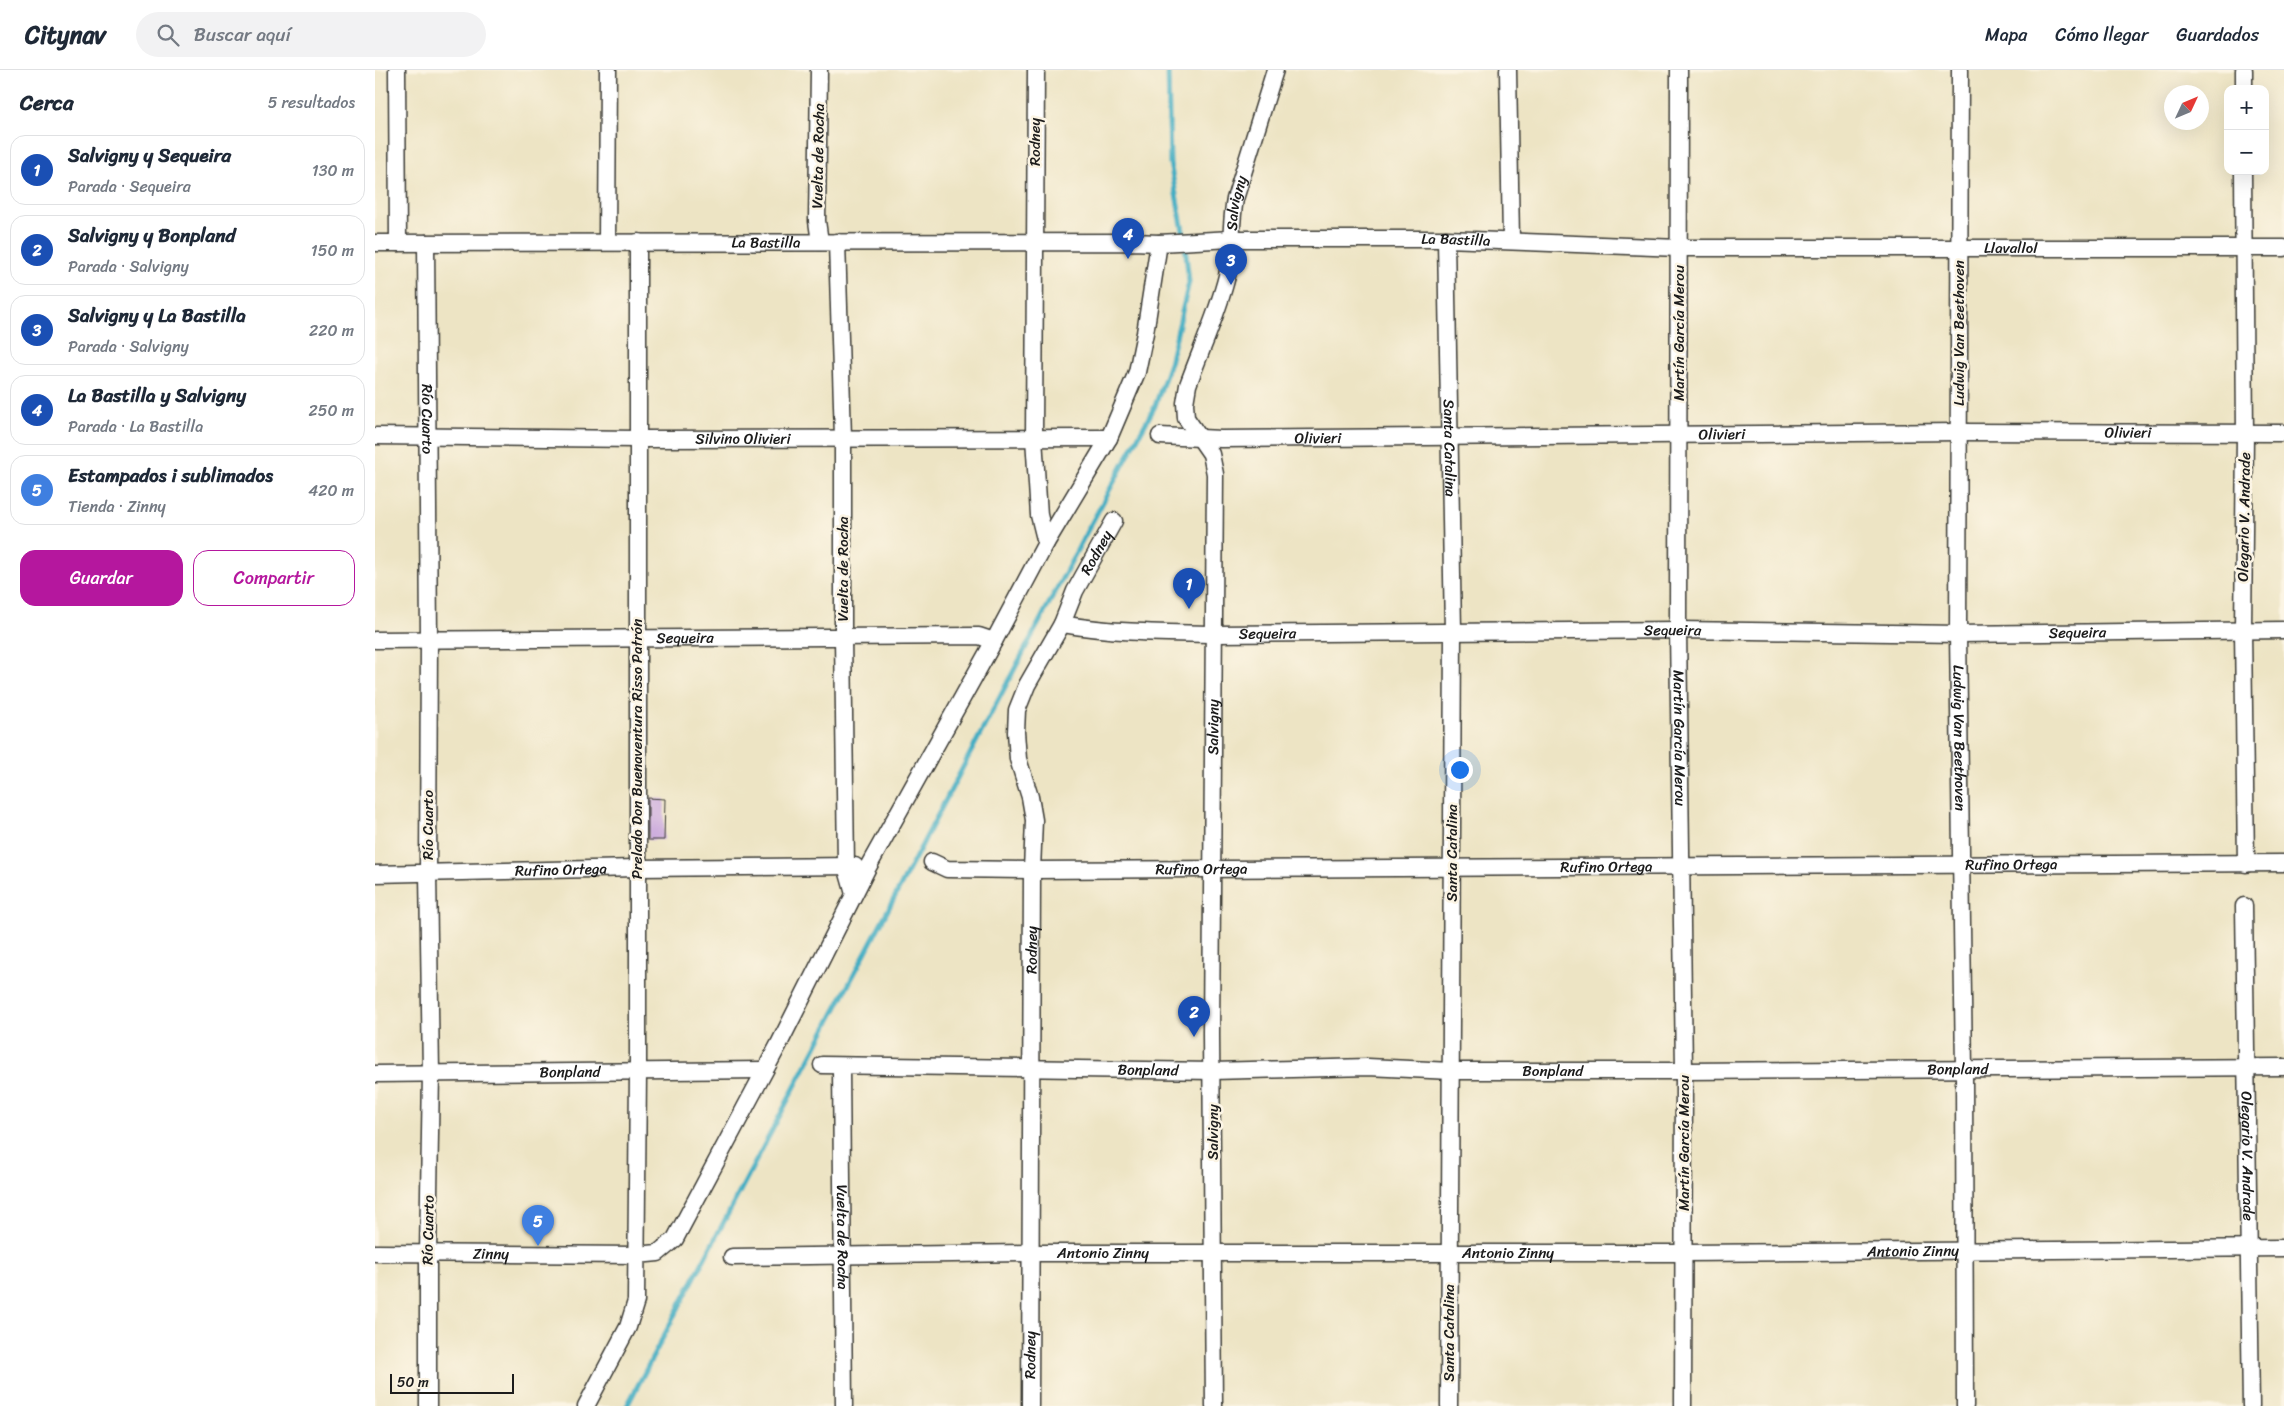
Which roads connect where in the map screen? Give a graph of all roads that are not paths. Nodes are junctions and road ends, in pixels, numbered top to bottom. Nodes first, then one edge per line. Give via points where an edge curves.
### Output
1 (397, 70) edge
2 (608, 70) edge
3 (819, 70) edge
4 (1036, 70) edge
5 (1275, 70) edge
6 (1508, 70) edge
7 (1679, 70) edge
8 (1960, 70) edge
9 (2244, 70) edge
10 (2244, 85) edge
11 (2243, 175) edge
12 (1232, 239) junction
13 (1446, 239) junction
14 (1511, 240) junction
15 (607, 242) junction
16 (637, 242) junction
17 (820, 242) junction
18 (837, 242) junction
19 (375, 243) edge
20 (398, 243) junction
21 (425, 243) junction
22 (1035, 243) junction
23 (1159, 243) junction
24 (1679, 248) junction
25 (2284, 248) edge
26 (1959, 249) junction
27 (2243, 249) junction
28 (1959, 432) junction
29 (1679, 433) junction
30 (2284, 433) edge
31 (2245, 434) junction
32 (426, 435) junction
33 (375, 436) edge
34 (1160, 436) dead end
35 (1449, 436) junction
36 (843, 437) junction
37 (1034, 438) junction
38 (1109, 438) junction
39 (1200, 438) junction
40 (637, 439) junction
41 (1113, 521) dead end
42 (1046, 543) junction
43 (1062, 624) junction
44 (1678, 630) junction
45 (2243, 630) junction
46 (2284, 630) edge
47 (1453, 631) junction
48 (1215, 634) junction
49 (1958, 634) junction
50 (843, 636) junction
51 (638, 637) junction
52 (429, 639) junction
53 (375, 640) edge
54 (994, 641) junction
55 (932, 862) dead end
56 (2284, 863) edge
57 (1960, 864) junction
58 (2246, 864) junction
59 (846, 866) junction
60 (868, 867) junction
61 (1213, 867) junction
62 (1681, 867) junction
63 (637, 868) junction
64 (1451, 869) junction
65 (1032, 870) junction
66 (428, 873) junction
67 (375, 874) edge
68 (854, 894) junction
69 (2244, 906) dead end
70 (822, 1066) dead end
71 (841, 1067) junction
72 (2246, 1067) junction
73 (2284, 1067) edge
74 (1031, 1069) junction
75 (764, 1070) junction
76 (1964, 1070) junction
77 (1213, 1071) junction
78 (1451, 1071) junction
79 (1684, 1071) junction
80 (639, 1072) junction
81 (431, 1073) junction
82 (375, 1074) edge
83 (2250, 1248) junction
84 (2284, 1248) edge
85 (1965, 1251) junction
86 (375, 1253) edge
87 (1030, 1253) junction
88 (1449, 1253) junction
89 (1683, 1253) junction
90 (428, 1254) junction
91 (1213, 1254) junction
92 (637, 1255) junction
93 (844, 1256) junction
94 (732, 1257) dead end
95 (428, 1406) edge
96 (586, 1406) edge
97 (845, 1406) edge
98 (1030, 1406) edge
99 (1214, 1406) edge
100 (1449, 1406) edge
101 (1683, 1406) edge
102 (1965, 1406) edge
103 (2251, 1406) edge

1 - 20 street
2 - 15 street
3 - 17 street, Vuelta de Rocha via 817,221
4 - 22 street, Rodney
5 - 12 street, Salvigny via 1235,199
6 - 14 street
7 - 24 street, Martín García Merou
8 - 26 street, Ludwig Van Beethoven
9 - 10 street
11 - 27 street, Olegario V. Andrade
12 - 13 street, La Bastilla
12 - 23 street, La Bastilla
12 - 39 street, Salvigny via 1227,276 1188,385 1185,403 1186,418
13 - 14 street, La Bastilla
13 - 35 street, Santa Catalina
14 - 24 street, La Bastilla
15 - 16 street, La Bastilla
15 - 21 street, La Bastilla
16 - 17 street, La Bastilla
16 - 40 street, Prelado Don Buenaventura Risso Patrón
17 - 18 street, La Bastilla
18 - 22 street, La Bastilla
18 - 36 street, Vuelta de Rocha
19 - 20 street, La Bastilla
20 - 21 street, La Bastilla
21 - 32 street, Río Cuarto
22 - 23 street, La Bastilla
22 - 37 street, Rodney
23 - 38 street, Zinny via 1137,372
24 - 26 street, Llavallol
24 - 29 street, Martín García Merou
25 - 27 street, Llavallol
26 - 27 street, Llavallol
26 - 28 street, Ludwig Van Beethoven
27 - 31 street, Olegario V. Andrade
28 - 29 street, Olivieri
28 - 31 street, Olivieri
28 - 49 street, Ludwig Van Beethoven
29 - 35 street, Olivieri
29 - 44 street, Martín García Merou
30 - 31 street, Olivieri
31 - 45 street, Olegario V. Andrade
32 - 33 street, Silvino Olivieri
32 - 40 street, Silvino Olivieri
32 - 52 street, Río Cuarto
34 - 39 street, Olivieri
35 - 39 street, Olivieri
35 - 47 street, Santa Catalina
36 - 37 street, Silvino Olivieri
36 - 40 street, Silvino Olivieri
36 - 50 street, Vuelta de Rocha
37 - 38 street, Silvino Olivieri
37 - 42 street, Rodney via 1039,515
38 - 42 street, Zinny
39 - 48 street, Salvigny via 1211,454 1215,474
40 - 51 street, Prelado Don Buenaventura Risso Patrón
41 - 43 street, Rodney via 1075,590
42 - 54 street, Zinny
43 - 48 street, Sequeira via 1147,633
43 - 65 street, Rodney via 1017,710 1018,759 1035,820
44 - 47 street, Sequeira
44 - 49 street, Sequeira
44 - 62 street, Martín García Merou
45 - 46 street, Sequeira
45 - 49 street, Sequeira
45 - 58 street, Olegario V. Andrade
47 - 48 street, Sequeira
47 - 64 street, Santa Catalina
48 - 61 street, Salvigny
49 - 57 street, Ludwig Van Beethoven
50 - 51 street, Sequeira
50 - 54 street, Sequeira via 979,636
50 - 59 street, Vuelta de Rocha
51 - 52 street, Sequeira
51 - 63 street, Prelado Don Buenaventura Risso Patrón
52 - 53 street, Sequeira
52 - 66 street, Río Cuarto
54 - 60 street, Zinny
55 - 65 street, Rufino Ortega via 947,869
56 - 58 street, Rufino Ortega
57 - 58 street, Rufino Ortega
57 - 62 street, Rufino Ortega
57 - 76 street, Ludwig Van Beethoven
59 - 60 street, Rufino Ortega
59 - 63 street, Rufino Ortega
59 - 68 street, Vuelta de Rocha
60 - 68 street, Zinny
61 - 64 street, Rufino Ortega
61 - 65 street, Rufino Ortega
61 - 77 street, Salvigny
62 - 64 street, Rufino Ortega
62 - 79 street, Martín García Merou
63 - 66 street, Rufino Ortega
63 - 80 street, Prelado Don Buenaventura Risso Patrón
64 - 78 street, Santa Catalina
65 - 74 street, Rodney
66 - 67 street, Rufino Ortega
66 - 81 street, Río Cuarto
68 - 75 street, Zinny
69 - 72 street, Olegario V. Andrade
70 - 71 street, Bonpland
71 - 74 street, Bonpland
71 - 93 street, Vuelta de Rocha
72 - 73 street, Bonpland
72 - 76 street, Bonpland
72 - 83 street, Olegario V. Andrade
74 - 77 street, Bonpland
74 - 87 street, Rodney
75 - 80 street, Bonpland
75 - 92 street, Zinny via 675,1239 658,1253
76 - 79 street, Bonpland
76 - 85 street, Ludwig Van Beethoven
77 - 78 street, Bonpland via 1368,1067
77 - 91 street, Salvigny
78 - 79 street, Bonpland
78 - 88 street, Santa Catalina
79 - 89 street, Martín García Merou
80 - 81 street, Bonpland
80 - 92 street, Prelado Don Buenaventura Risso Patrón
81 - 82 street, Bonpland
81 - 90 street, Río Cuarto
83 - 84 street, Antonio Zinny
83 - 85 street, Antonio Zinny
83 - 103 street, Olegario V. Andrade
85 - 89 street, Antonio Zinny
85 - 102 street, Ludwig Van Beethoven
86 - 90 street, Zinny
87 - 91 street, Antonio Zinny
87 - 93 street, Antonio Zinny
87 - 98 street, Rodney
88 - 89 street, Antonio Zinny
88 - 91 street, Antonio Zinny
88 - 100 street, Santa Catalina
89 - 101 street, Martín García Merou
90 - 92 street, Zinny
90 - 95 street, Río Cuarto
91 - 99 street, Salvigny
92 - 96 street, Prelado Don Buenaventura Risso Patrón via 636,1301 629,1327
93 - 94 street, Antonio Zinny
93 - 97 street, Vuelta de Rocha

